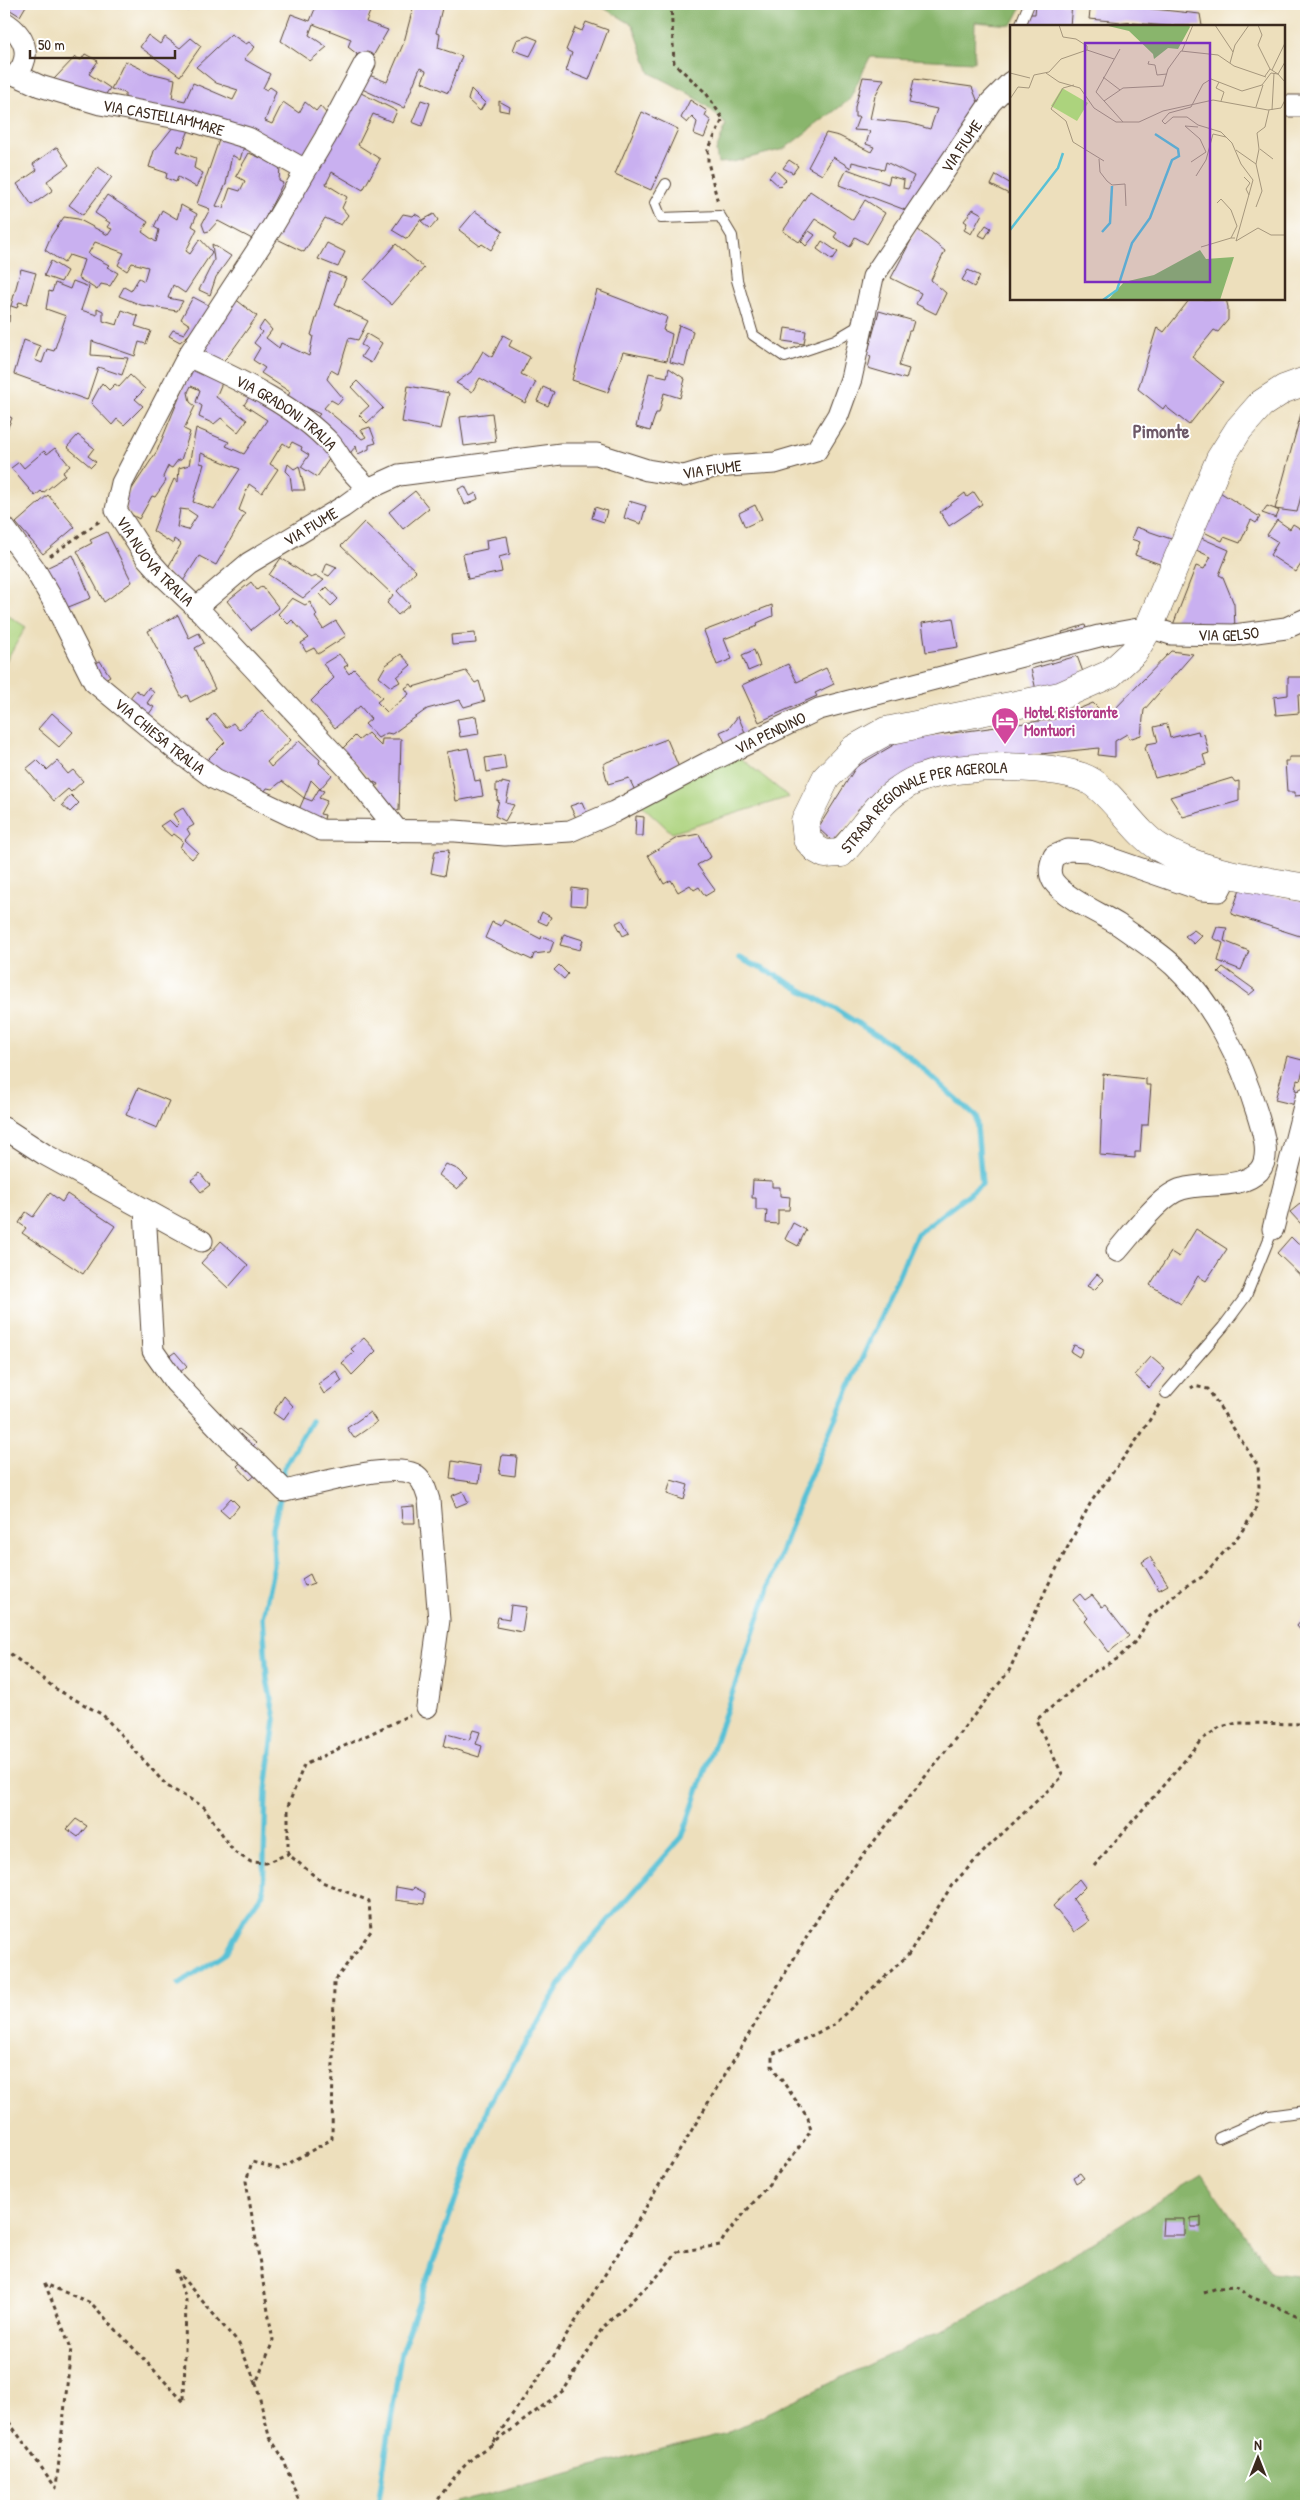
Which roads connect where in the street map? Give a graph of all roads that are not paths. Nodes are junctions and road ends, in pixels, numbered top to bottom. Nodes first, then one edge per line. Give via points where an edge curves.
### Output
1 (1029, 4) edge
2 (4, 22) edge
3 (1020, 25) edge
4 (365, 63) dead end
5 (10, 77) edge
6 (1010, 83) edge
7 (1285, 106) edge
8 (1306, 106) edge
9 (305, 170) junction
10 (666, 184) dead end
11 (863, 324) junction
12 (188, 356) junction
13 (1306, 381) edge
14 (368, 489) junction
15 (4, 528) edge
16 (196, 608) junction
17 (1306, 619) edge
18 (1149, 627) junction
19 (398, 831) junction
20 (1229, 872) junction
21 (1306, 888) edge
22 (1306, 1098) edge
23 (4, 1128) edge
24 (144, 1210) junction
25 (1273, 1230) joint
26 (202, 1241) dead end
27 (1117, 1251) dead end
28 (1166, 1393) road end
29 (427, 1707) road end
30 (1306, 2111) edge
31 (1219, 2138) dead end

1 - 3 lane
2 - 5 street via 21,35 25,52 23,66
4 - 9 street, VIA NUOVA TRALIA
5 - 9 street, VIA CASTELLAMMARE via 100,104 189,120 248,138
6 - 11 street, VIA FIUME via 991,102 874,277
7 - 8 street
9 - 12 street, VIA NUOVA TRALIA via 273,226
10 - 11 lane via 655,202 661,218 720,216 732,236 737,280 752,335 784,357 835,340
11 - 14 street, VIA FIUME via 851,379 841,406 816,452 775,463 714,466 684,476 646,470 597,454 561,454 399,475
12 - 14 street, VIA GRADONI TRALIA via 225,373 311,426 332,445
12 - 16 street, VIA NUOVA TRALIA via 122,483 116,510 146,557
13 - 18 main road, STRADA REGIONALE PER AGEROLA via 1284,389 1261,404 1239,429 1220,460
14 - 16 street, VIA FIUME via 249,564
15 - 19 street, VIA CHIESA TRALIA via 34,568 94,682 176,750 215,779 321,830
16 - 19 street, VIA NUOVA TRALIA via 350,771
17 - 18 street, VIA GELSO via 1286,628 1234,635 1171,634
18 - 19 street, VIA PENDINO via 1099,636 819,709 570,831 505,834
18 - 20 main road, STRADA REGIONALE PER AGEROLA via 1134,652 1110,674 1060,696 886,731 854,748 826,778 805,821 807,839 825,854 841,852 881,805 899,789 924,776 953,770 1047,769 1072,773 1092,782 1158,847 1187,861
20 - 21 main road, STRADA REGIONALE PER AGEROLA
20 - 27 street via 1219,891 1202,890 1089,851 1068,850 1054,856 1049,868 1053,880 1068,894 1118,925 1173,966 1209,1008 1251,1092 1265,1146 1265,1160 1258,1171 1243,1181 1181,1189 1165,1199
22 - 25 street
23 - 24 street
24 - 26 street
24 - 29 street via 153,1351 175,1382 235,1445 285,1491 390,1469 415,1474 423,1482 429,1500 439,1620
25 - 28 lane via 1246,1296
30 - 31 lane via 1269,2116

